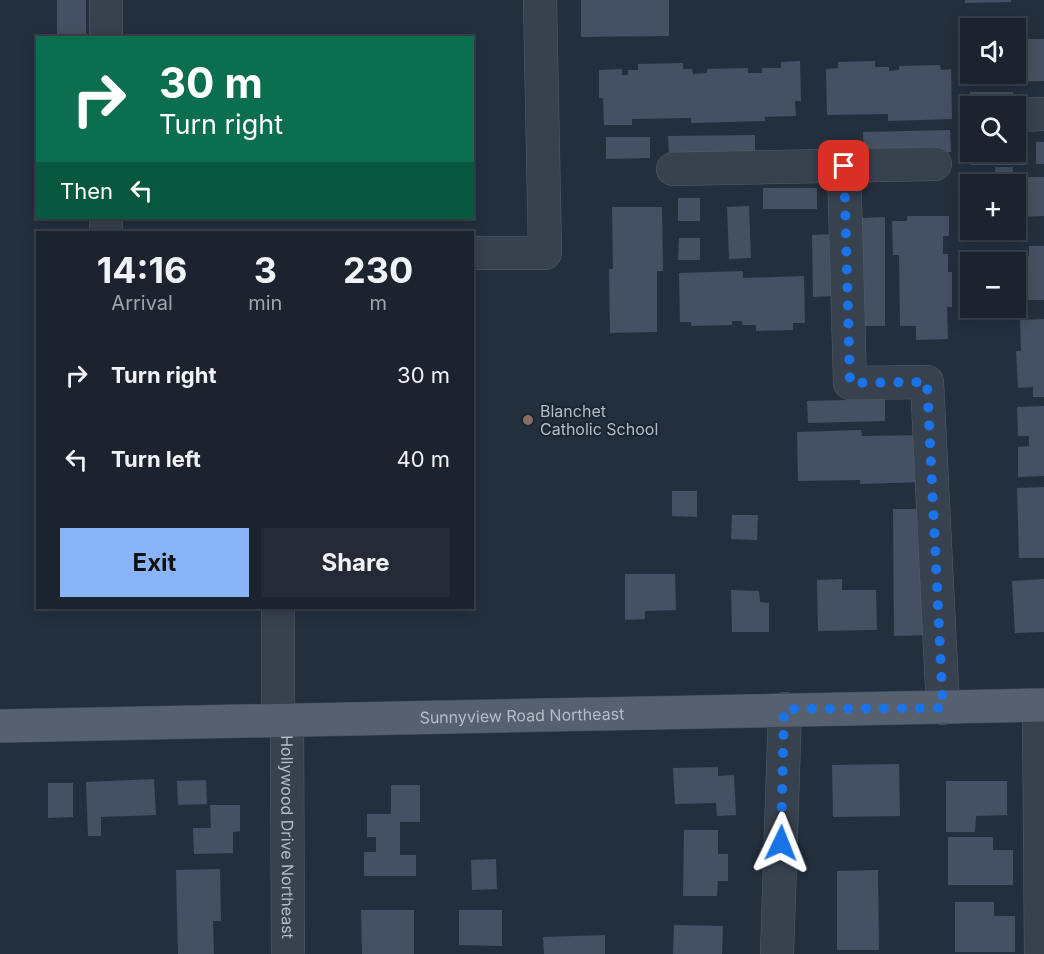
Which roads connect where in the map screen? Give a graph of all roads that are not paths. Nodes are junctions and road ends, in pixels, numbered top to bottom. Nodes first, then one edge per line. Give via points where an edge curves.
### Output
1 (106, 0) edge
2 (540, 0) edge
3 (106, 36) edge
4 (1044, 114) edge
5 (1026, 115) edge
6 (935, 164) dead end
7 (844, 166) junction
8 (673, 168) dead end
9 (474, 253) edge
10 (278, 609) edge
11 (1042, 705) edge
12 (943, 708) junction
13 (784, 709) junction
14 (283, 720) junction
15 (0, 726) edge
16 (288, 954) edge
17 (777, 954) edge
18 (1041, 954) edge

1 - 3 street
2 - 9 street via 544,253
4 - 5 street
6 - 7 street
7 - 8 street
7 - 12 street via 850,383 927,382
10 - 14 street, Hollywood Drive Northeast
11 - 12 main road, Sunnyview Road Northeast
11 - 18 street
12 - 13 main road, Sunnyview Road Northeast
13 - 14 main road, Sunnyview Road Northeast
13 - 17 street
14 - 15 main road, Sunnyview Road Northeast
14 - 16 street, Hollywood Drive Northeast

